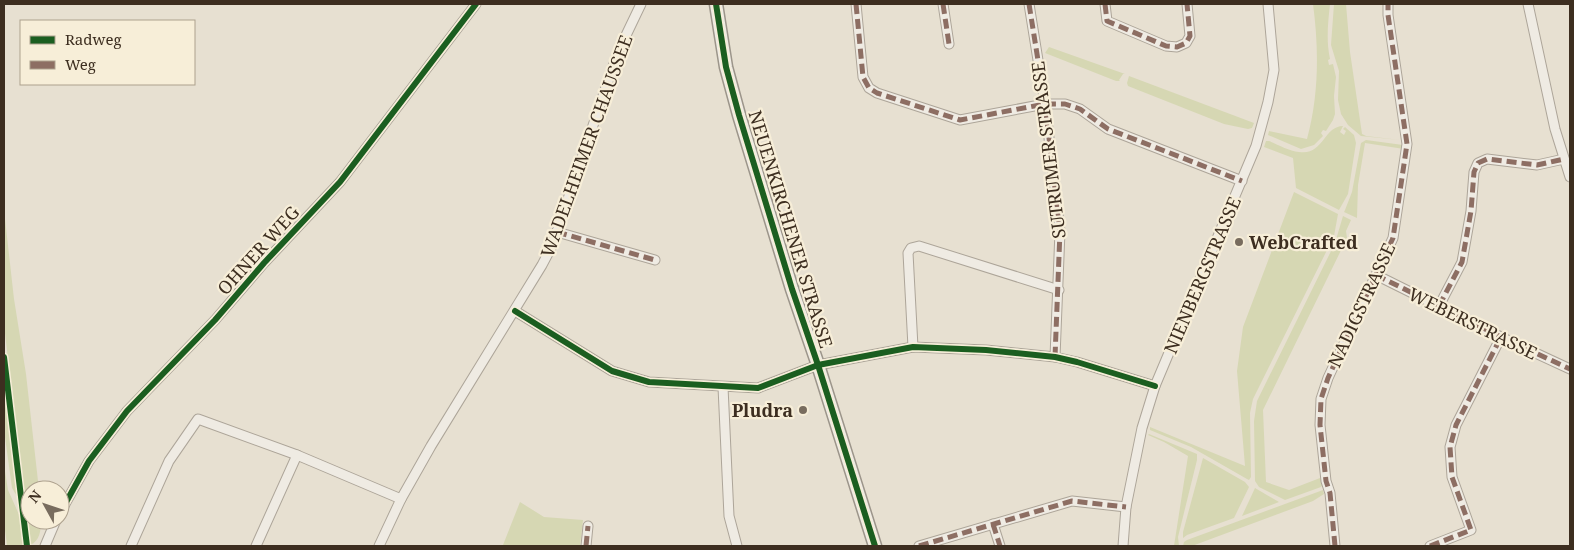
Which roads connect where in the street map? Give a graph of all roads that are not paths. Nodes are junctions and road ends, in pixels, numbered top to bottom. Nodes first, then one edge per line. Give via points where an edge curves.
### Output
1 (476, 4) edge
2 (641, 4) edge
3 (716, 4) edge
4 (856, 4) edge
5 (943, 4) edge
6 (1029, 4) edge
7 (1105, 4) edge
8 (1187, 4) edge
9 (1268, 4) edge
10 (1388, 4) edge
11 (1528, 4) edge
12 (949, 44) dead end
13 (1045, 104) junction
14 (1564, 159) junction
15 (1570, 177) edge
16 (1242, 181) junction
17 (558, 232) junction
18 (655, 260) dead end
19 (1376, 275) junction
20 (1059, 290) junction
21 (1439, 306) junction
22 (515, 311) junction
23 (1501, 337) junction
24 (913, 347) junction
25 (1055, 357) junction
26 (818, 365) junction
27 (1570, 370) edge
28 (1155, 386) junction
29 (723, 387) junction
30 (296, 455) junction
31 (70, 494) edge
32 (401, 499) junction
33 (1126, 507) junction
34 (993, 524) junction
35 (588, 526) dead end
36 (52, 530) edge
37 (45, 546) edge
38 (131, 546) edge
39 (256, 546) edge
40 (379, 546) edge
41 (586, 546) edge
42 (737, 546) edge
43 (875, 546) edge
44 (919, 546) edge
45 (1000, 546) edge
46 (1123, 546) edge
47 (1335, 546) edge
48 (1430, 546) edge

1 - 31 street, OHNER WEG via 340,182 127,412 88,461
2 - 17 street, WADELHEIMER CHAUSSEE via 618,52
3 - 26 street, NEUENKIRCHENER STRASSE via 726,67 739,115
4 - 13 street via 863,77 869,88 877,93 960,120
5 - 12 street
6 - 13 street, SUTRUMER STRASSE
7 - 8 street via 1107,21 1166,46 1177,47 1186,43 1190,36
9 - 16 street, NIENBERGSTRASSE via 1274,70 1256,146
10 - 19 street, NADIGSTRASSE via 1406,144 1393,238
11 - 14 street
13 - 16 street via 1065,104 1080,109 1108,129
13 - 20 street, SUTRUMER STRASSE via 1060,231
14 - 15 street
14 - 21 street via 1537,165 1487,159 1478,163 1474,172 1462,262
16 - 28 street, NIENBERGSTRASSE
17 - 18 street
17 - 22 street, WADELHEIMER CHAUSSEE
19 - 21 street, WEBERSTRASSE
19 - 47 street, NADIGSTRASSE via 1321,399 1320,425
20 - 24 street via 919,246 912,248 908,253
20 - 25 street, SUTRUMER STRASSE
21 - 23 street, WEBERSTRASSE
22 - 29 street via 612,371 649,382
22 - 32 street, WADELHEIMER CHAUSSEE
23 - 27 street, WEBERSTRASSE
23 - 48 street via 1456,425 1450,447 1452,477 1471,530
24 - 25 street
24 - 26 street
25 - 28 street
26 - 29 street via 758,388
26 - 43 street, NEUENKIRCHENER STRASSE
28 - 33 street, NIENBERGSTRASSE via 1142,428
29 - 42 street via 729,516
30 - 32 street
30 - 38 street via 198,419 169,461
30 - 39 street
32 - 40 street, WADELHEIMER CHAUSSEE
33 - 34 street via 1072,501
33 - 46 street, NIENBERGSTRASSE
34 - 44 street
34 - 45 street
35 - 41 street
36 - 37 street

